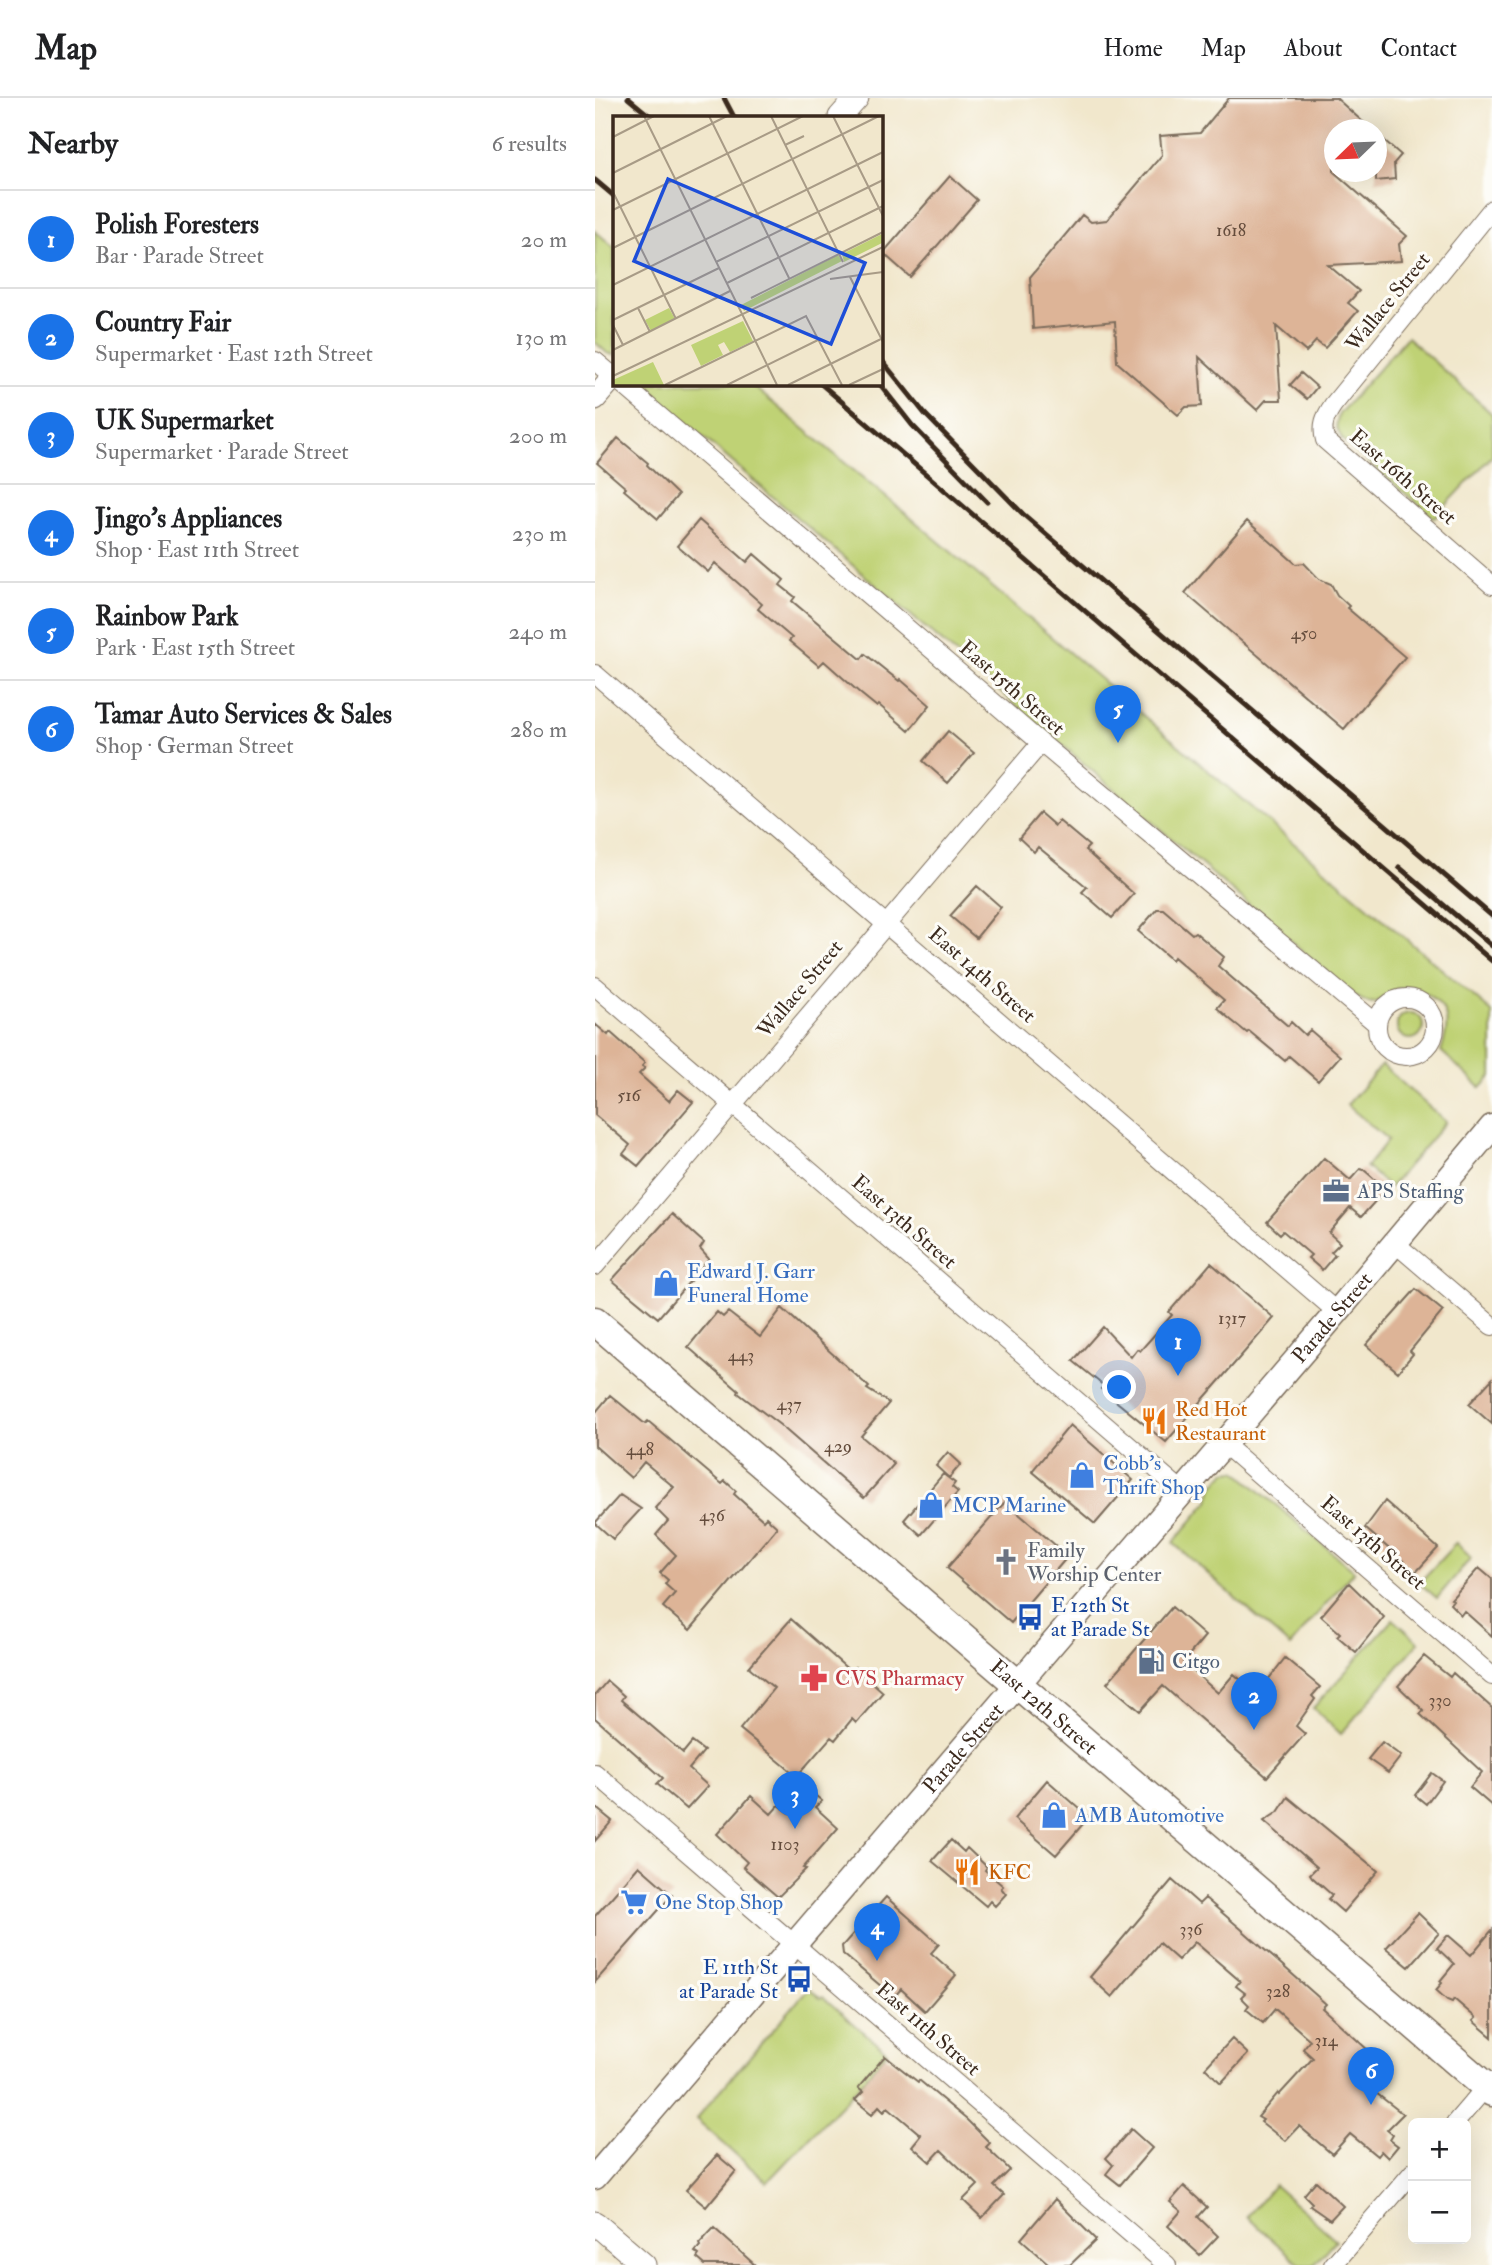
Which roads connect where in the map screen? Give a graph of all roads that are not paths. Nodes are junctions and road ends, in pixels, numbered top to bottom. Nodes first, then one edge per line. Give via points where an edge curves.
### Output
1 (857, 98) edge
2 (841, 116) edge
3 (1489, 218) edge
4 (595, 360) edge
5 (613, 375) edge
6 (613, 377) edge
7 (623, 385) edge
8 (595, 398) edge
9 (1322, 426) joint
10 (1492, 585) edge
11 (595, 674) edge
12 (1041, 743) junction
13 (887, 923) junction
14 (595, 986) edge
15 (1377, 1024) dead end
16 (732, 1104) junction
17 (1492, 1127) edge
18 (1396, 1244) junction
19 (595, 1266) edge
20 (1337, 1312) junction
21 (595, 1321) edge
22 (1492, 1326) edge
23 (1224, 1444) junction
24 (1183, 1492) junction
25 (1492, 1676) edge
26 (1018, 1685) junction
27 (595, 1773) edge
28 (795, 1945) junction
29 (1490, 2086) edge
30 (1460, 2118) edge
31 (595, 2177) edge
32 (1408, 2178) edge
33 (595, 2223) edge
34 (644, 2265) edge
35 (1167, 2265) edge
36 (1333, 2265) edge

1 - 2 street
3 - 9 street, Wallace Street via 1333,405
4 - 5 street
6 - 8 street
7 - 12 street, East 15th Street
9 - 10 street, East 16th Street via 1325,440
11 - 13 street, East 14th Street
12 - 13 street, Wallace Street
12 - 15 street, East 15th Street
13 - 16 street, Wallace Street
13 - 20 street, East 14th Street
14 - 16 street, East 13th Street
16 - 19 street, Wallace Street
16 - 24 street, East 13th Street
17 - 18 main road, Parade Street
18 - 20 main road, Parade Street
18 - 22 street
20 - 23 main road, Parade Street
21 - 26 main road, East 12th Street
23 - 24 main road, Parade Street
23 - 25 street, East 13th Street
24 - 26 main road, Parade Street
26 - 28 main road, Parade Street
26 - 29 main road, East 12th Street
27 - 28 street, East 11th Street
28 - 31 main road, Parade Street
28 - 35 street, East 11th Street
29 - 30 street
32 - 36 street
33 - 34 street

